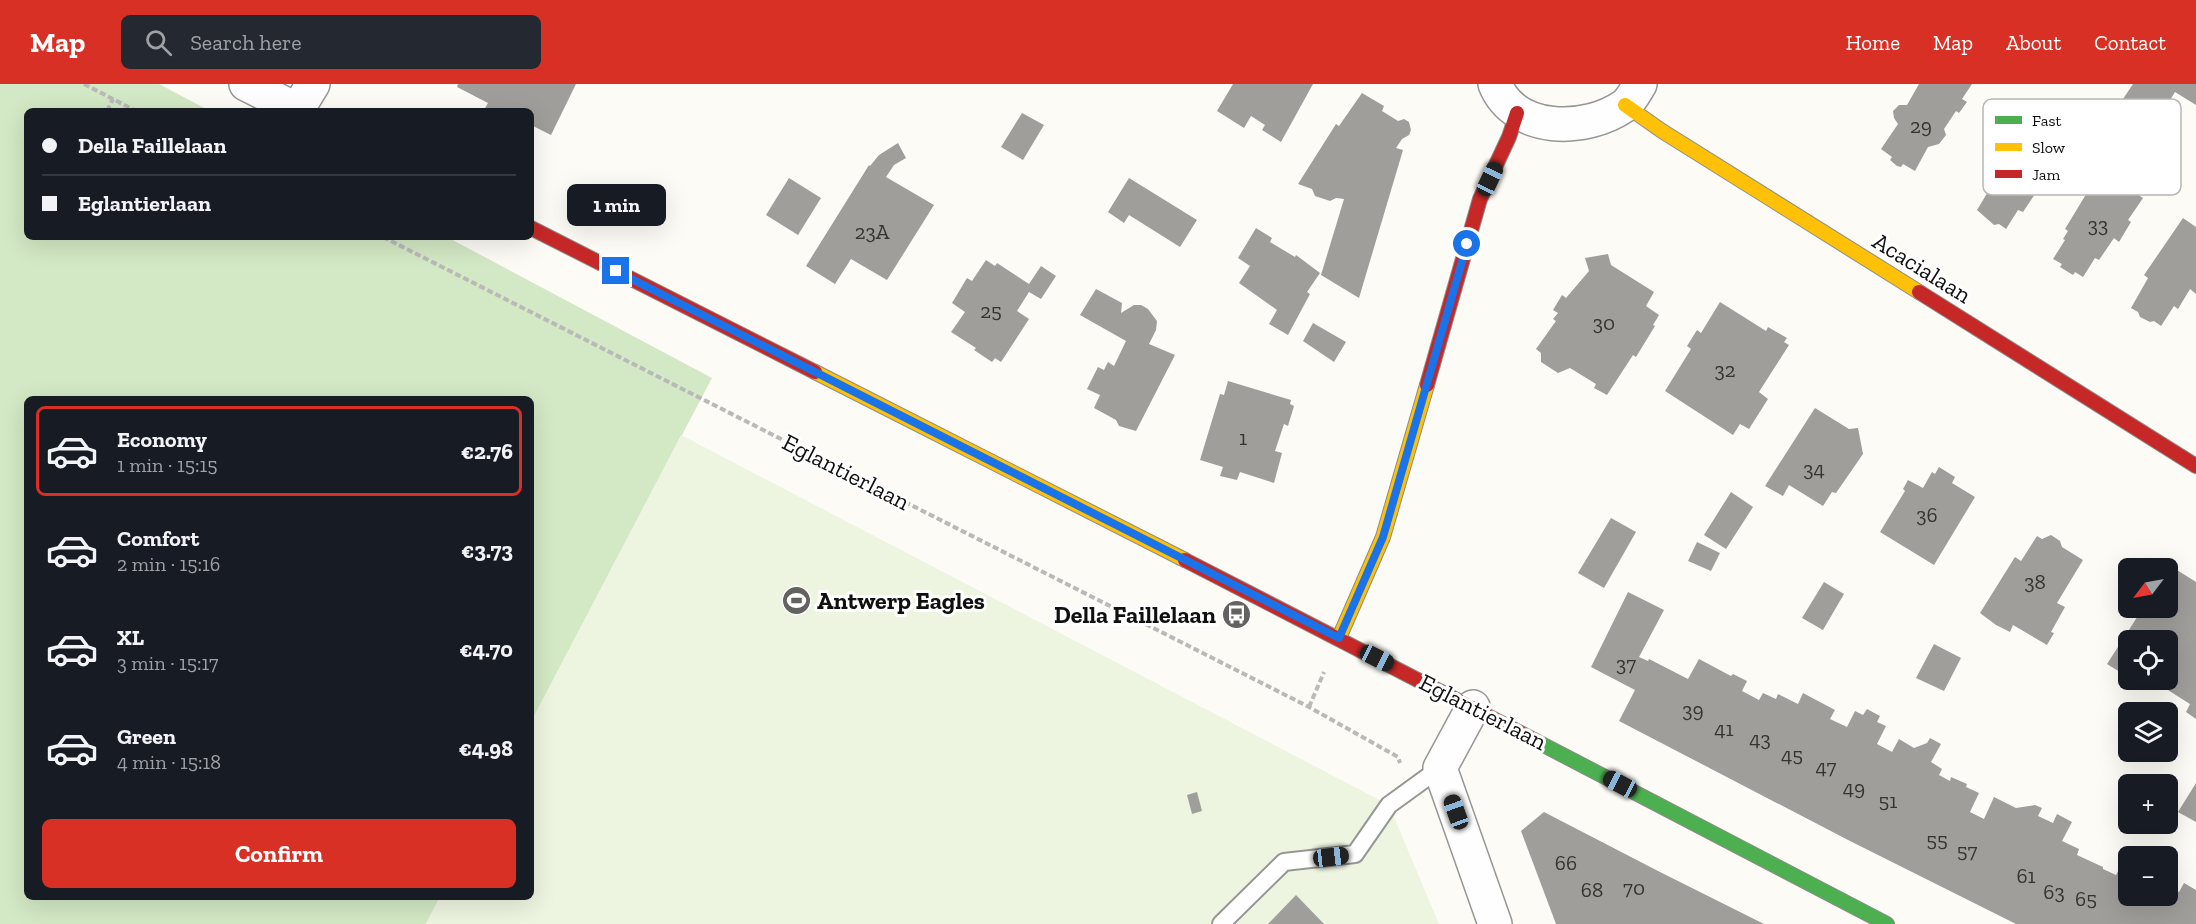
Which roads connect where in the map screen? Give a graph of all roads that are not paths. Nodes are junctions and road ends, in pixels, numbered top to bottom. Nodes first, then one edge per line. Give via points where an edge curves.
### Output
1 (246, 84) edge
2 (1495, 84) edge
3 (1633, 95) edge
4 (303, 102) edge
5 (1517, 113) junction
6 (534, 230) edge
7 (2196, 466) edge
8 (1339, 638) junction
9 (1473, 707) junction
10 (1440, 768) junction
11 (1221, 924) edge
12 (1495, 924) edge
13 (1887, 924) edge

1 - 4 street
2 - 5 street
3 - 5 street via 1600,118 1570,124 1541,122
3 - 7 street, Acacialaan via 1672,137
5 - 8 street via 1480,200 1383,537
6 - 8 street, Eglantierlaan
8 - 9 street, Eglantierlaan
9 - 10 street
9 - 13 street, Eglantierlaan
10 - 11 lane via 1389,805 1355,854 1284,862
10 - 12 street

